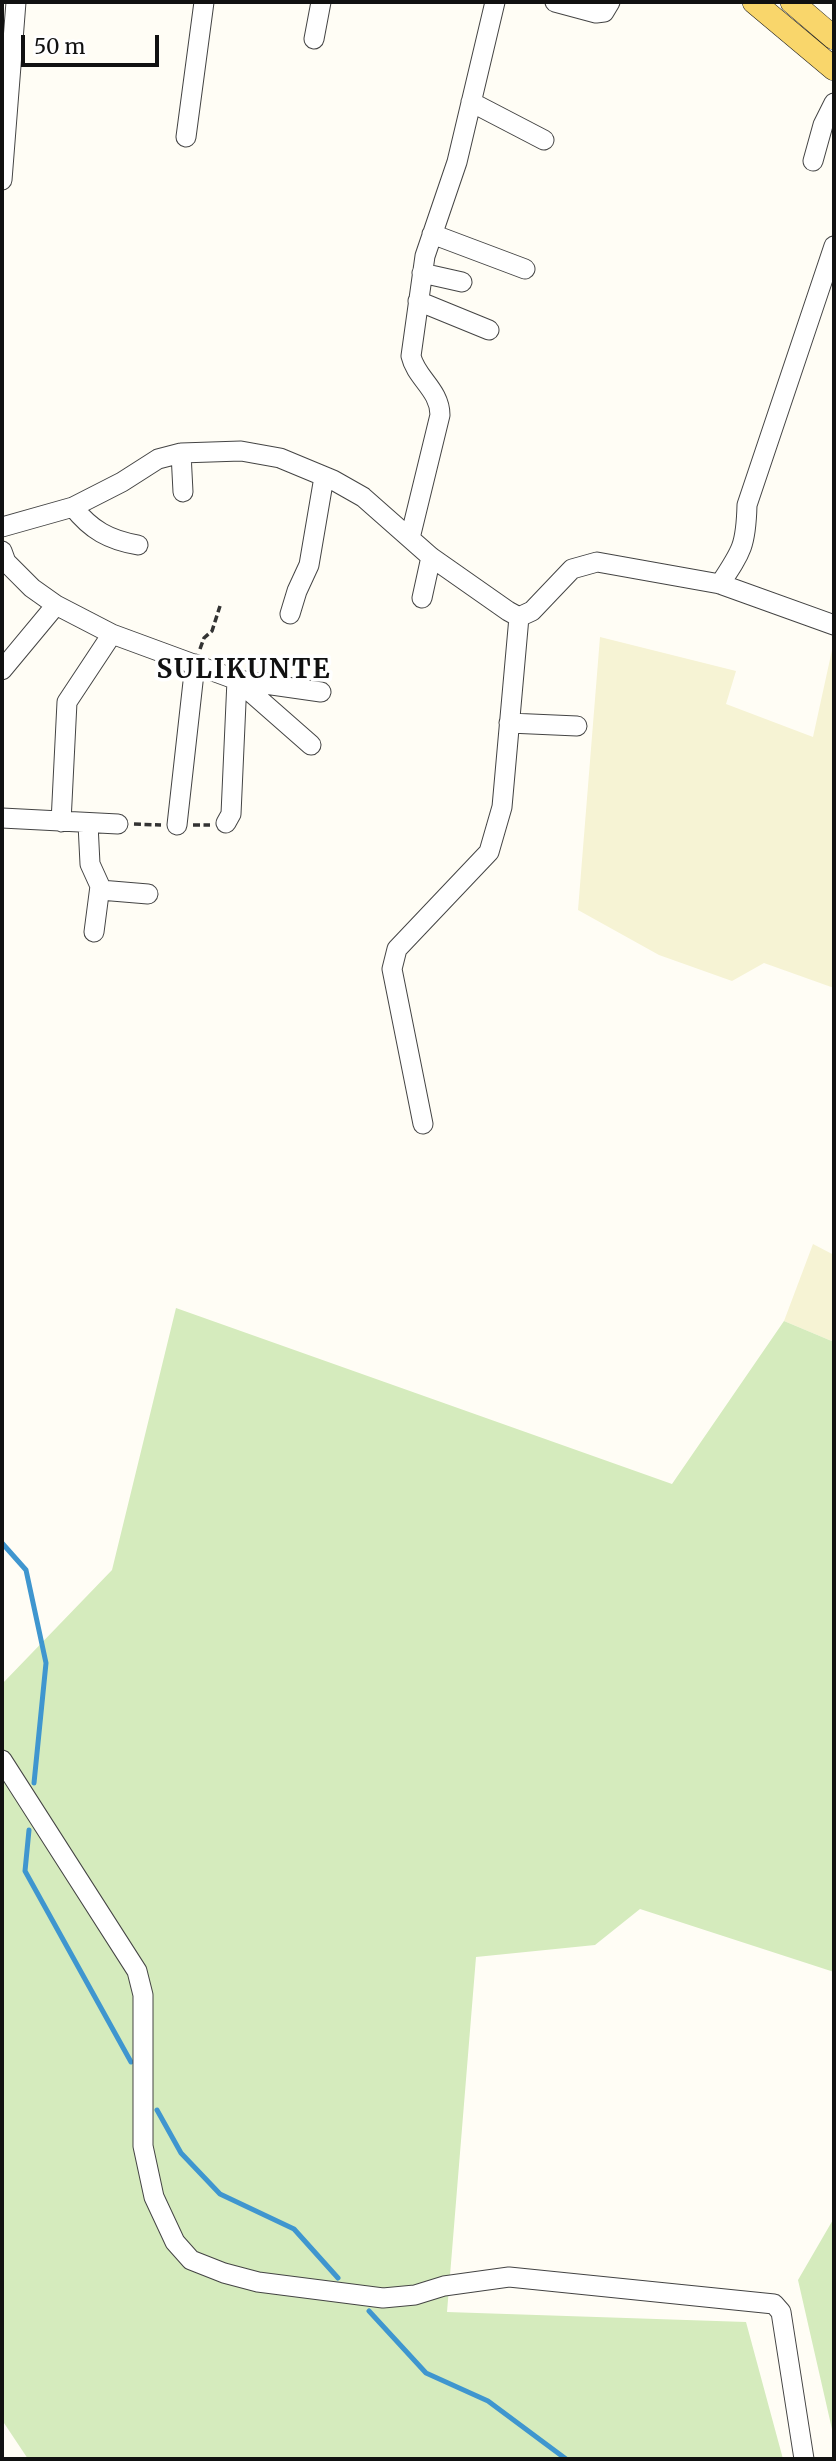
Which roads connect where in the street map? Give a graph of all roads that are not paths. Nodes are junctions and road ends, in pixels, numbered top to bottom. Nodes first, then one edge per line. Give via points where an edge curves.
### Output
1 (16, 2) edge
2 (204, 2) edge
3 (321, 2) edge
4 (495, 2) edge
5 (555, 2) edge
6 (610, 2) edge
7 (754, 2) edge
8 (792, 2) edge
9 (8, 29) edge
10 (832, 33) edge
11 (314, 38) dead end
12 (834, 69) edge
13 (6, 84) edge
14 (471, 102) junction
15 (834, 103) edge
16 (4, 130) edge
17 (186, 137) dead end
18 (544, 140) dead end
19 (813, 161) dead end
20 (2, 180) edge
21 (432, 234) junction
22 (834, 246) edge
23 (525, 269) dead end
24 (422, 273) junction
25 (462, 282) dead end
26 (418, 301) junction
27 (489, 330) dead end
28 (181, 453) junction
29 (324, 477) junction
30 (183, 492) dead end
31 (73, 508) junction
32 (2, 527) edge
33 (410, 538) junction
34 (138, 545) dead end
35 (2, 551) edge
36 (431, 557) junction
37 (720, 584) junction
38 (422, 598) dead end
39 (56, 605) junction
40 (290, 614) dead end
41 (519, 617) junction
42 (834, 625) edge
43 (112, 634) junction
44 (195, 664) junction
45 (2, 670) edge
46 (237, 680) junction
47 (321, 692) dead end
48 (509, 723) junction
49 (577, 726) dead end
50 (310, 745) dead end
51 (2, 818) edge
52 (61, 822) junction
53 (226, 822) road end
54 (88, 824) junction
55 (118, 824) road end
56 (177, 825) road end
57 (100, 890) junction
58 (148, 894) dead end
59 (94, 932) dead end
60 (423, 1124) dead end
61 (2, 1760) edge
62 (804, 2459) edge

1 - 9 street
2 - 17 street
3 - 11 street
4 - 14 street
5 - 6 street via 596,13 604,12
7 - 12 main road
8 - 10 main road
9 - 13 street
13 - 16 street
14 - 18 street
14 - 21 street via 457,162
15 - 19 street
16 - 20 street
21 - 23 street
21 - 24 street
22 - 37 street via 747,505 744,544
24 - 25 street
24 - 26 street
26 - 27 street
26 - 33 street via 411,356 437,398 440,415
28 - 29 street via 241,451 280,458
28 - 30 street
28 - 31 street via 158,459
29 - 33 street via 371,501
29 - 40 street via 309,565
31 - 32 street
31 - 34 street via 102,535
33 - 36 street
35 - 39 street via 6,562
36 - 38 street
36 - 41 street
37 - 41 street via 597,562 572,569 532,611
37 - 42 street
39 - 43 street
39 - 45 street
41 - 48 street
43 - 44 street
43 - 52 street via 67,702
44 - 46 street
44 - 56 street
46 - 47 street
46 - 50 street
46 - 53 street via 231,814
48 - 49 street
48 - 60 street via 502,807 489,852 397,950 392,969
51 - 52 street
52 - 54 street
54 - 55 street
54 - 57 street via 90,864
57 - 58 street
57 - 59 street
61 - 62 street via 137,1971 143,1995 143,2146 154,2197 175,2242 191,2260 258,2282 383,2298 509,2277 774,2304 781,2312

